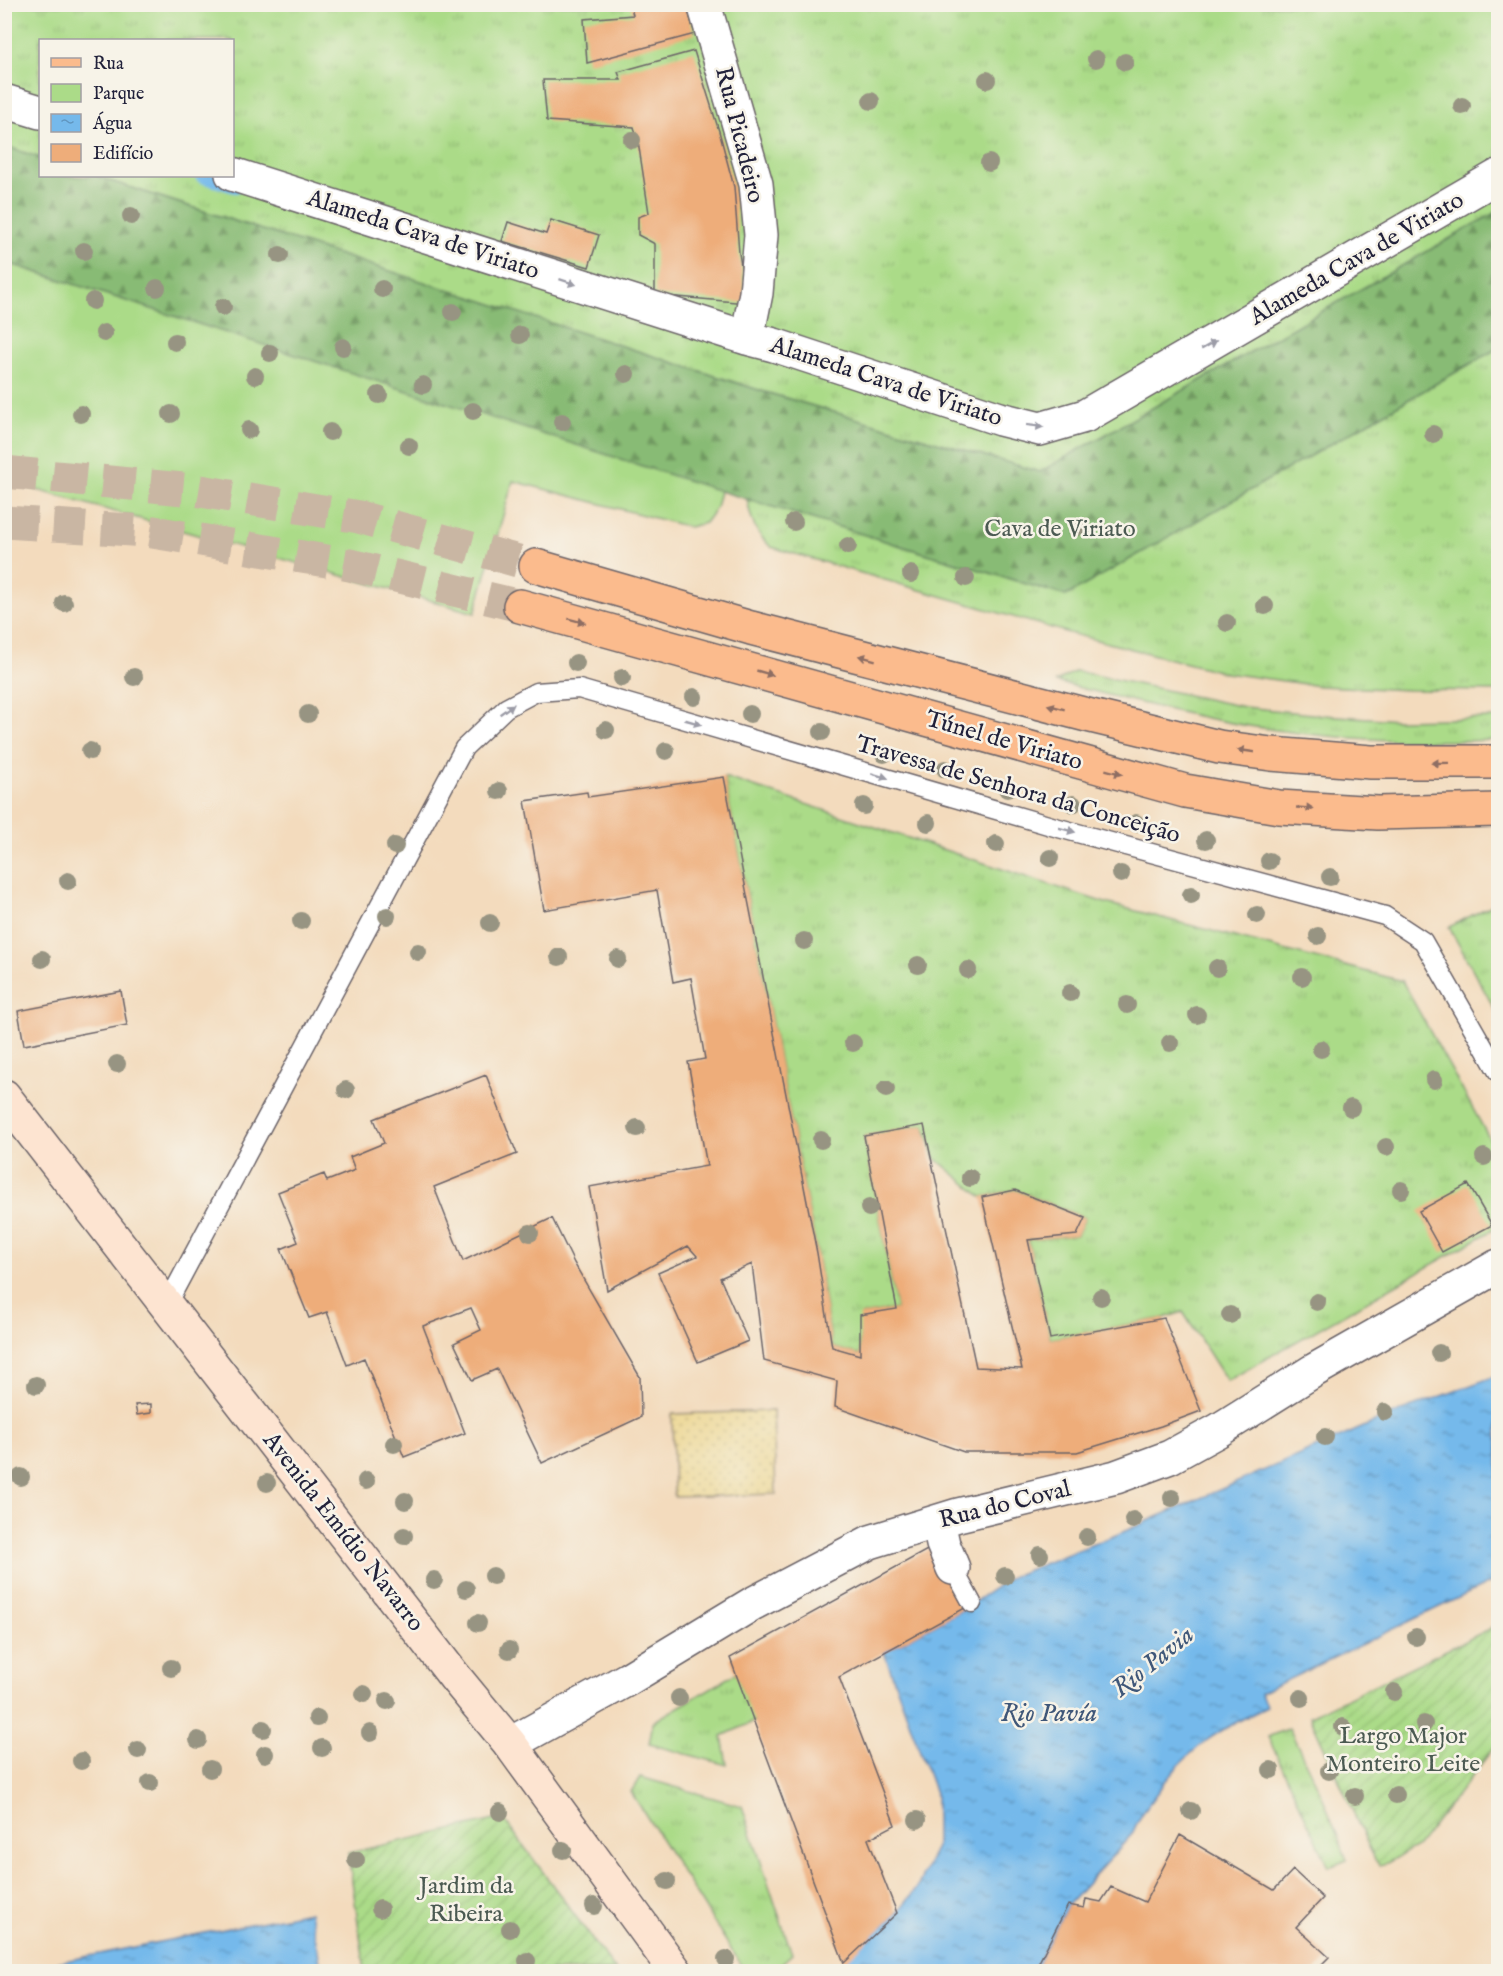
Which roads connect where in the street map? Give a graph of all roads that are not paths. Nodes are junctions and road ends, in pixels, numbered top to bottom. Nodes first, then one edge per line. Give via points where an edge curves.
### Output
1 (704, 4) edge
2 (4, 101) edge
3 (39, 112) edge
4 (234, 175) edge
5 (1498, 176) edge
6 (747, 339) junction
7 (536, 566) tunnel mouth
8 (520, 606) tunnel mouth
9 (1498, 762) edge
10 (1498, 810) edge
11 (1498, 1072) edge
12 (4, 1096) edge
13 (1498, 1266) edge
14 (167, 1304) junction
15 (938, 1522) junction
16 (953, 1568) joint
17 (972, 1603) dead end
18 (510, 1744) junction
19 (676, 1971) edge

1 - 6 street, Rua Picadeiro via 756,184 761,235
2 - 3 street
4 -> 6 street, Alameda Cava de Viriato
6 -> 5 street, Alameda Cava de Viriato via 1040,429 1085,416
9 -> 7 main road, Túnel de Viriato via 1371,762 1219,747 751,628
8 -> 10 main road, Túnel de Viriato via 1185,791 1279,807 1378,813
14 -> 11 lane, Travessa de Senhora da Conceição via 464,748 506,708 536,692 579,689 1055,827 1385,916 1423,941
12 - 14 main road, Avenida Emídio Navarro
13 - 15 street, Rua do Coval via 1170,1457 1116,1477
14 - 18 main road, Avenida Emídio Navarro
15 - 16 street via 942,1544
15 - 18 street, Rua do Coval via 870,1542 752,1604
16 - 17 lane
18 - 19 main road, Avenida Emídio Navarro

